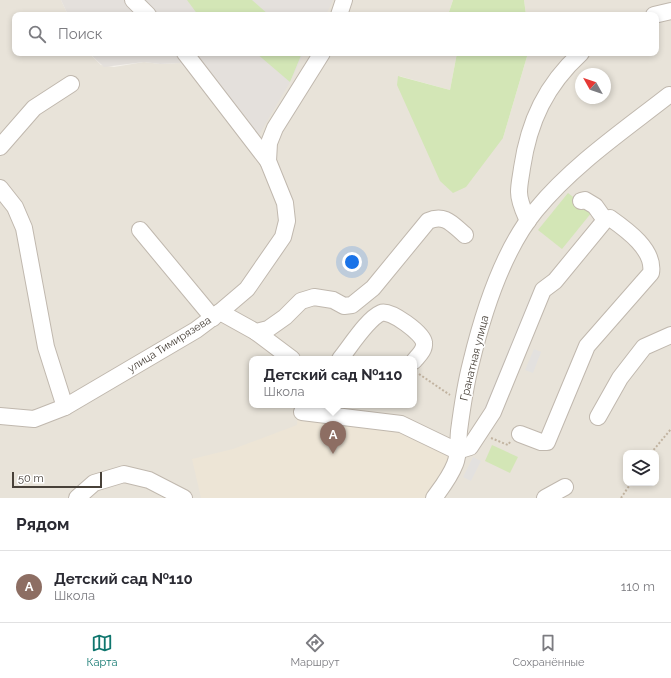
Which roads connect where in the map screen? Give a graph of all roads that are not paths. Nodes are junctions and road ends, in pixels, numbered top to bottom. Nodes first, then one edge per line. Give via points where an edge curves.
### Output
1 (133, 0) edge
2 (344, 0) edge
3 (671, 11) edge
4 (145, 12) edge
5 (340, 12) edge
6 (659, 14) edge
7 (187, 56) edge
8 (320, 56) edge
9 (578, 56) edge
10 (70, 84) dead end
11 (669, 95) dead end
12 (0, 146) edge
13 (268, 161) junction
14 (0, 188) edge
15 (581, 201) dead end
16 (605, 220) junction
17 (528, 221) junction
18 (140, 230) dead end
19 (465, 235) dead end
20 (217, 315) junction
21 (256, 332) junction
22 (671, 334) edge
23 (288, 356) edge
24 (342, 356) edge
25 (417, 357) edge
26 (65, 407) junction
27 (302, 412) dead end
28 (0, 416) edge
29 (598, 417) dead end
30 (520, 434) road end
31 (457, 451) junction
32 (566, 487) dead end
33 (77, 498) edge
34 (184, 498) edge
35 (434, 498) edge
36 (545, 498) edge

1 - 4 street
2 - 5 street
3 - 6 street
7 - 13 street
8 - 13 street, улица Тимирязева via 275,128 269,143
9 - 17 street via 563,69 533,119 525,148 518,193
10 - 12 street via 34,108
11 - 17 street, Гранатная улица via 570,174
13 - 20 street, улица Тимирязева via 284,203 287,221 283,237 247,289
14 - 26 street via 15,207 24,228 46,347
15 - 16 street via 590,201
16 - 30 street via 610,218 644,246 651,273 587,346 547,442
16 - 31 street via 555,281 541,293 493,412 470,447
17 - 31 street, Гранатная улица via 502,271 484,316 464,392
18 - 20 street
19 - 21 street via 447,220 436,217 428,220 373,288 352,305 344,306 333,300 320,298 308,299 301,301 285,317 268,328
20 - 21 street
20 - 26 street, улица Тимирязева via 170,346
21 - 23 street
22 - 29 street via 644,347 620,378
24 - 25 street via 374,317 382,312 391,313 423,336 422,350
26 - 28 street, улица Тимирязева via 34,419
27 - 31 street via 401,424
31 - 35 street, Гранатная улица via 456,463
32 - 36 street
33 - 34 street via 94,483 124,474 149,480

